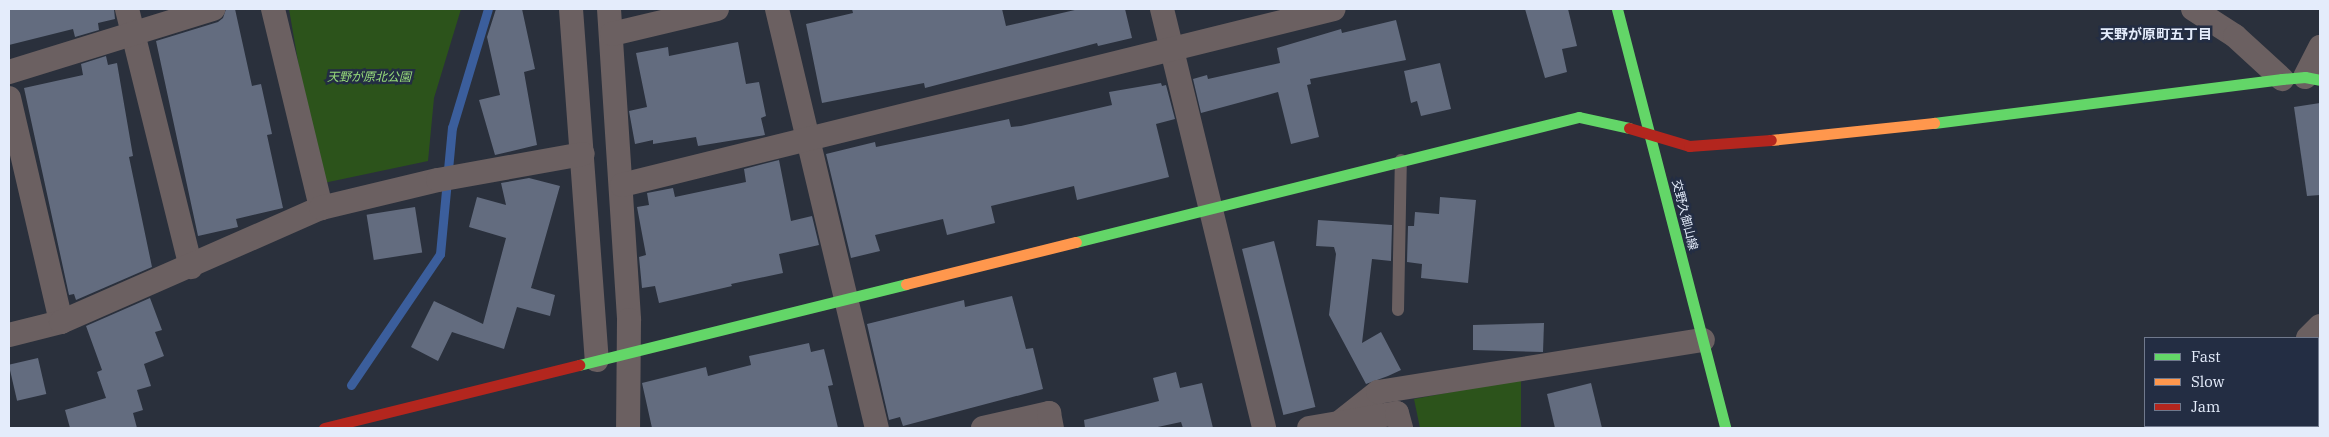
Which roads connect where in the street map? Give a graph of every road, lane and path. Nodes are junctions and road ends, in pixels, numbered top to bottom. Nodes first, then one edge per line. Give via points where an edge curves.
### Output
1 (127, 9) edge
2 (213, 9) edge
3 (273, 9) edge
4 (571, 9) edge
5 (609, 9) edge
6 (717, 9) edge
7 (777, 9) edge
8 (1162, 9) edge
9 (1334, 9) edge
10 (1617, 9) edge
11 (2192, 9) edge
12 (133, 33) junction
13 (612, 34) junction
14 (2320, 47) edge
15 (1172, 49) junction
16 (9, 72) edge
17 (2313, 78) edge
18 (2282, 79) junction
19 (9, 98) edge
20 (1649, 132) junction
21 (808, 139) junction
22 (583, 154) junction
23 (1400, 160) junction
24 (622, 185) junction
25 (1210, 207) junction
26 (321, 208) junction
27 (191, 266) junction
28 (846, 298) junction
29 (1398, 310) dead end
30 (60, 322) junction
31 (2320, 326) edge
32 (9, 335) edge
33 (2309, 337) edge
34 (1703, 340) junction
35 (630, 352) junction
36 (597, 360) junction
37 (1339, 423) junction
38 (324, 428) edge
39 (628, 428) edge
40 (877, 428) edge
41 (983, 428) edge
42 (1052, 428) edge
43 (1264, 428) edge
44 (1309, 428) edge
45 (1400, 428) edge
46 (1725, 428) edge

1 - 12 street
2 - 12 street
3 - 26 street
4 - 22 street
5 - 13 street
6 - 13 street
7 - 21 street
8 - 15 street
9 - 15 street
10 - 20 street, 交野久御山線
11 - 18 street via 2235,36
12 - 16 street
12 - 27 street
13 - 24 street
14 - 17 street
15 - 21 street
15 - 25 street
17 - 18 street
18 - 20 street via 1866,132 1689,146
19 - 30 street
20 - 23 street via 1579,117
20 - 34 street, 交野久御山線
21 - 24 street
21 - 28 street
22 - 26 street via 438,180
22 - 36 street
23 - 25 street
23 - 29 lane
24 - 35 street
25 - 28 street
25 - 43 street
26 - 27 street
27 - 30 street
28 - 35 street
28 - 40 street
30 - 32 street
31 - 33 street
34 - 37 street via 1378,392
34 - 46 street, 交野久御山線
35 - 36 street
35 - 39 street
36 - 38 street
37 - 44 street
37 - 45 street via 1397,413
41 - 42 street via 1049,412

